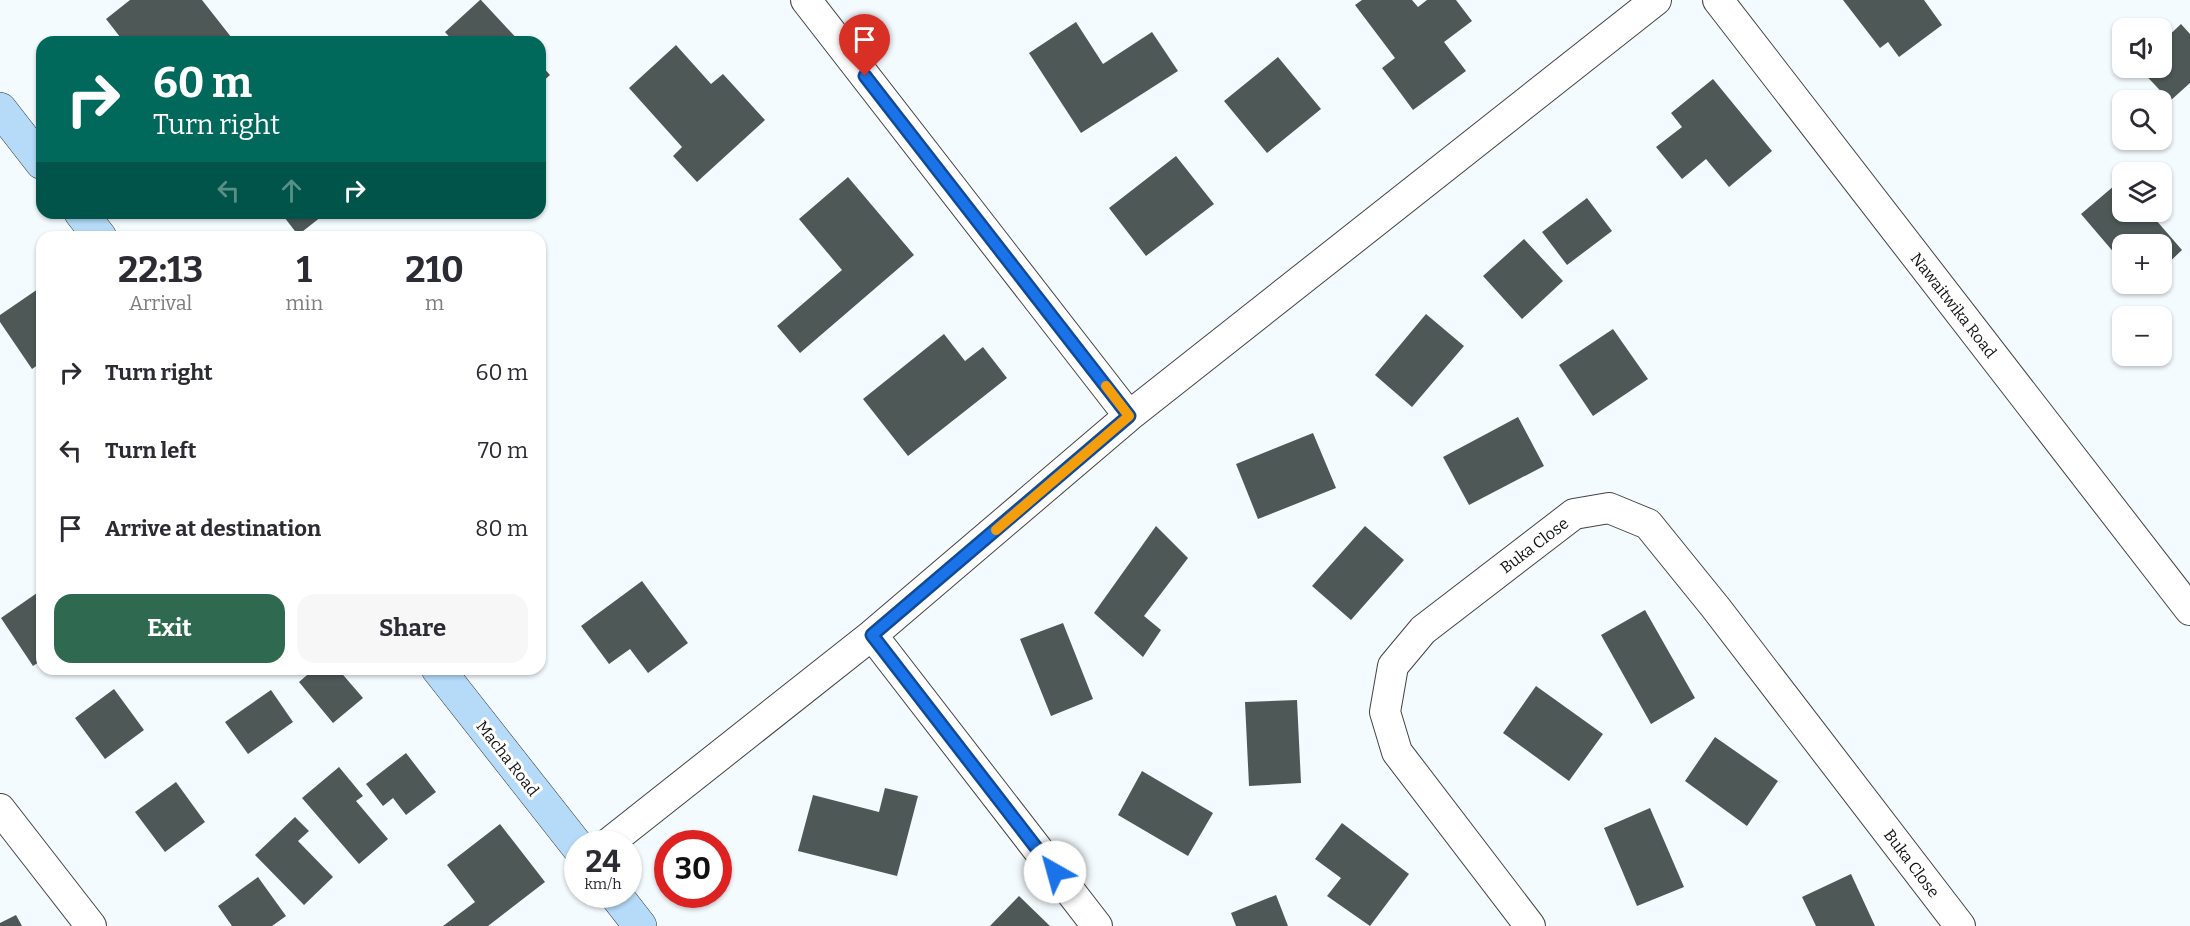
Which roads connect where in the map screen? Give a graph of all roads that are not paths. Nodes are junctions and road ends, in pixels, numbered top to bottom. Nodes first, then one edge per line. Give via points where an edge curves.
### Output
1 (806, 0) edge
2 (1656, 0) edge
3 (1718, 0) edge
4 (0, 109) edge
5 (36, 155) edge
6 (86, 219) edge
7 (95, 231) edge
8 (1129, 416) junction
9 (2190, 610) edge
10 (872, 635) junction
11 (443, 675) edge
12 (0, 810) edge
13 (565, 830) edge
14 (625, 830) edge
15 (626, 908) edge
16 (91, 926) edge
17 (640, 926) edge
18 (1097, 926) edge
19 (1530, 926) edge
20 (1960, 926) edge

1 - 8 street
2 - 8 street
3 - 9 street, Nawaitwika Road
4 - 5 main road
6 - 7 main road
8 - 10 street
10 - 14 street
10 - 18 street
11 - 13 main road, Macha Road
12 - 16 street
15 - 17 main road
19 - 20 street, Buka Close via 1397,752 1385,712 1393,666 1423,630 1574,514 1609,508 1648,524

